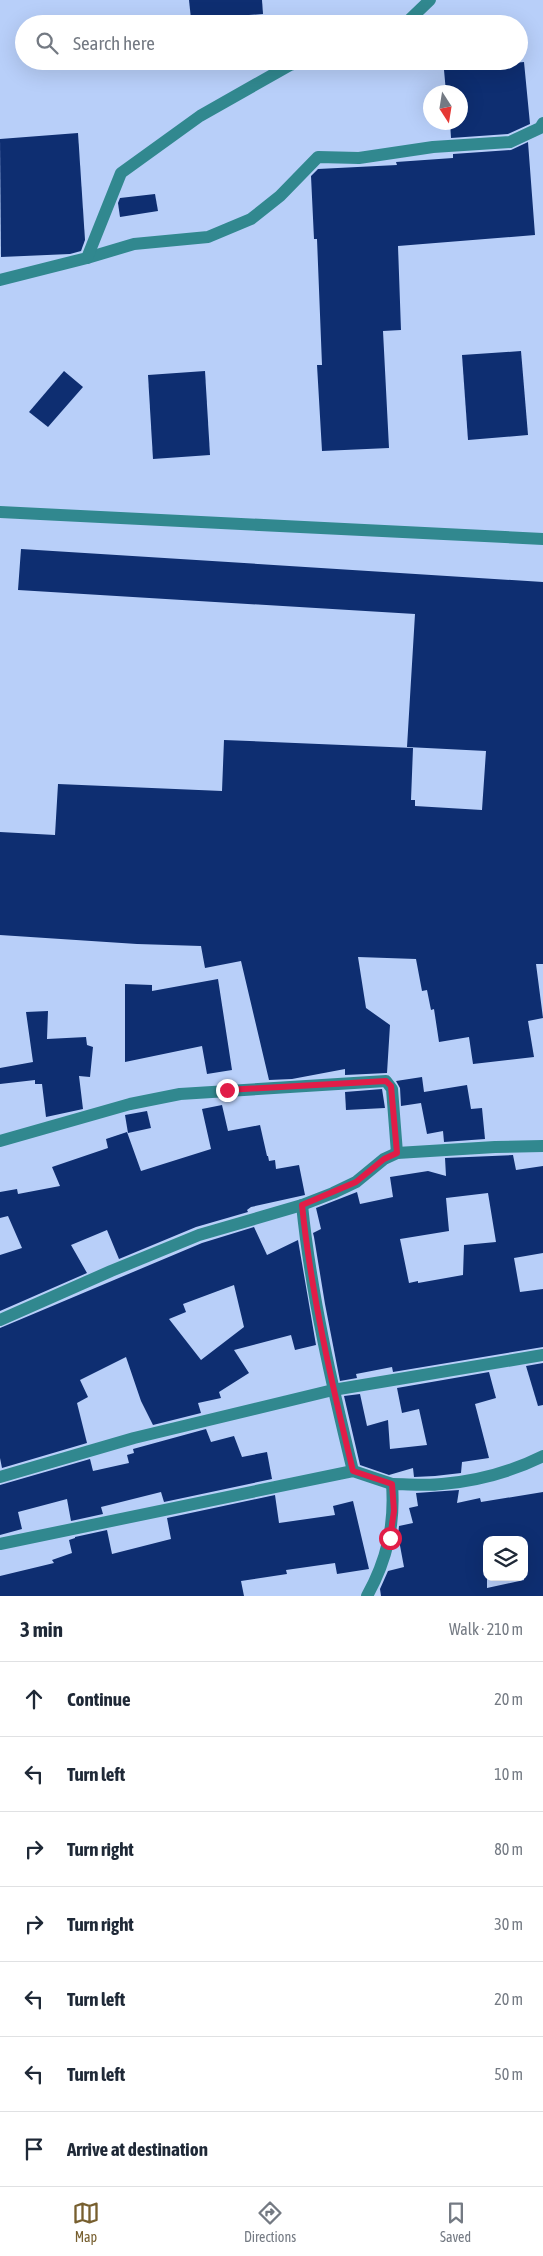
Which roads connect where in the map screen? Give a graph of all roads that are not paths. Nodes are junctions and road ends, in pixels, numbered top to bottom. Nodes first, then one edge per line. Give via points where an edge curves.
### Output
1 (430, 0) edge
2 (414, 15) edge
3 (281, 70) edge
4 (542, 127) edge
5 (87, 258) junction
6 (0, 280) edge
7 (0, 512) edge
8 (543, 539) edge
9 (0, 1141) edge
10 (543, 1146) edge
11 (397, 1153) junction
12 (302, 1205) junction
13 (0, 1320) edge
14 (543, 1355) edge
15 (333, 1390) junction
16 (543, 1456) edge
17 (353, 1471) junction
18 (0, 1477) edge
19 (392, 1484) junction
20 (0, 1544) edge
21 (367, 1596) edge

1 - 2 street
3 - 5 street via 200,116 122,173
4 - 5 street via 510,142 433,147 359,158 318,157 280,196 251,219 208,237 134,244
5 - 6 street
7 - 8 street
9 - 11 street via 130,1104 180,1094 386,1081 392,1089
10 - 11 street
11 - 12 street via 384,1159 356,1182
12 - 13 street via 199,1235
12 - 15 street
14 - 15 street
15 - 17 street
15 - 18 street via 134,1438
16 - 19 street via 483,1477 442,1484
17 - 19 street
17 - 20 street
19 - 21 street via 394,1511 390,1538

